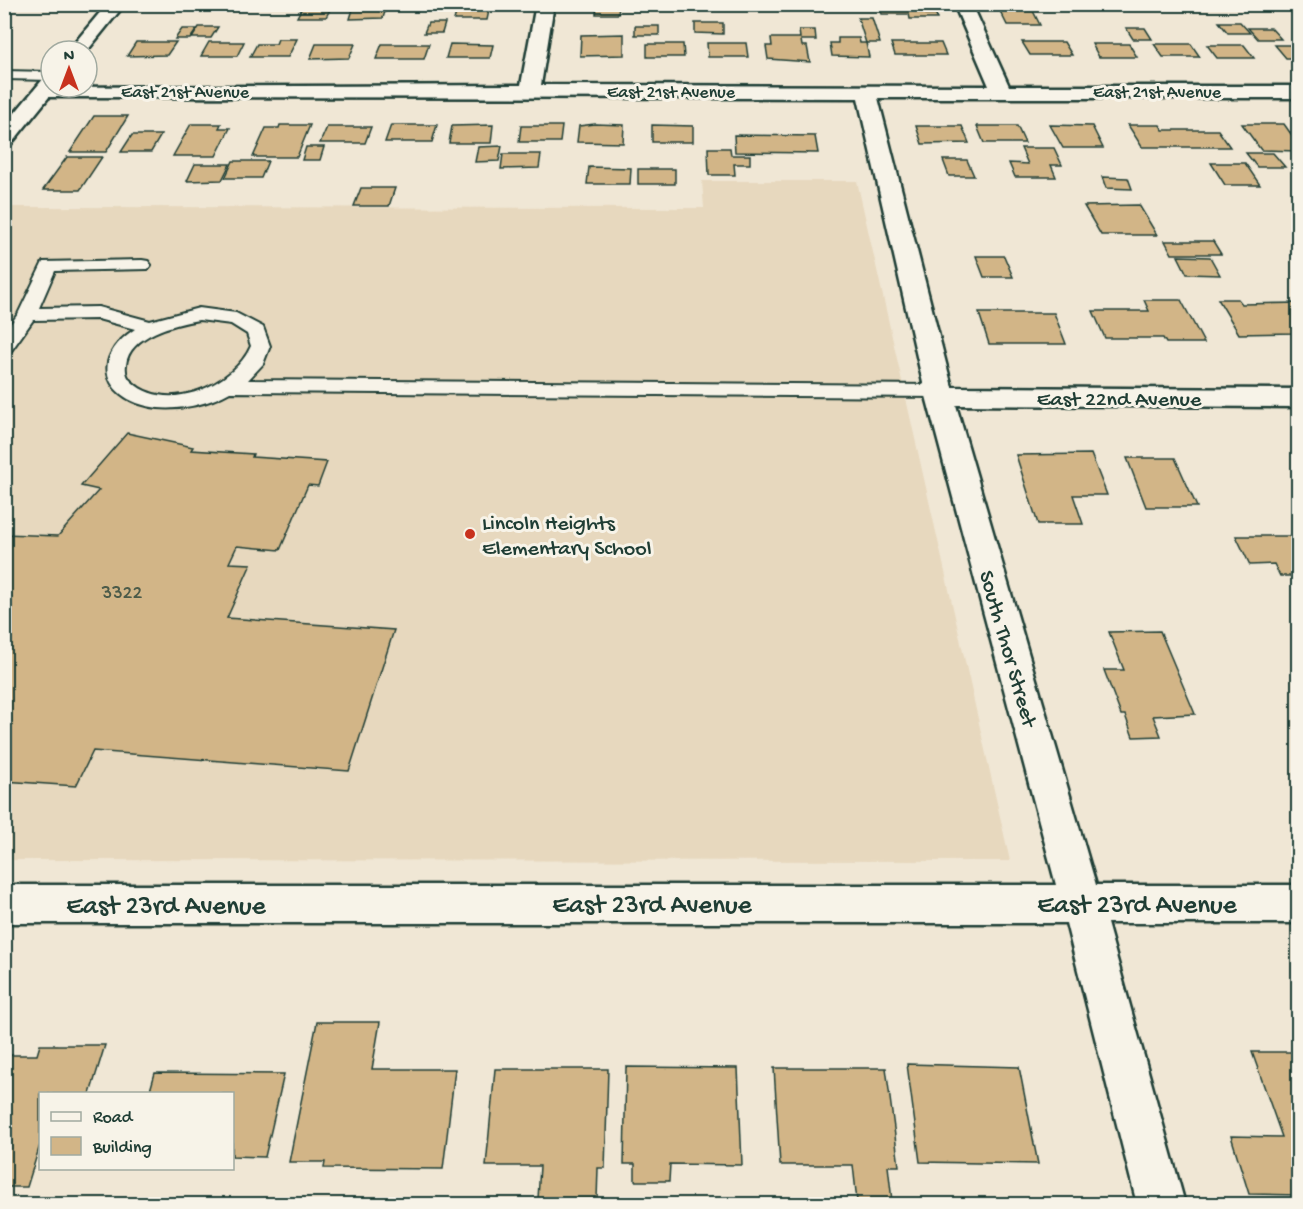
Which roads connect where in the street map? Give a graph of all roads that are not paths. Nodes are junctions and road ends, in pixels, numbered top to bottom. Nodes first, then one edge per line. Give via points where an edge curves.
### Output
1 (117, 4) edge
2 (545, 4) edge
3 (963, 4) edge
4 (87, 39) edge
5 (4, 75) edge
6 (39, 81) edge
7 (99, 84) edge
8 (866, 91) junction
9 (1001, 91) junction
10 (530, 92) junction
11 (1299, 92) edge
12 (39, 96) edge
13 (4, 140) edge
14 (142, 265) dead end
15 (27, 314) junction
16 (151, 327) junction
17 (4, 347) edge
18 (230, 386) junction
19 (939, 393) junction
20 (1299, 398) edge
21 (1081, 902) junction
22 (4, 904) edge
23 (1299, 904) edge
24 (1161, 1204) edge

1 - 4 street
2 - 10 street
3 - 9 street
5 - 6 lane
7 - 10 street, East 21st Avenue
8 - 9 street, East 21st Avenue
8 - 10 street, East 21st Avenue
8 - 19 street, South Thor Street
9 - 11 street, East 21st Avenue
12 - 13 street
14 - 15 lane via 49,266
15 - 16 lane via 98,312
15 - 17 lane
16 - 18 lane via 174,318 222,314 256,329 262,342 259,357 249,372
16 - 18 lane via 121,351 115,365 125,390 161,402 208,396
18 - 19 lane
19 - 20 street, East 22nd Avenue
19 - 21 street, South Thor Street
21 - 22 street, East 23rd Avenue
21 - 23 street, East 23rd Avenue
21 - 24 street, South Thor Street

